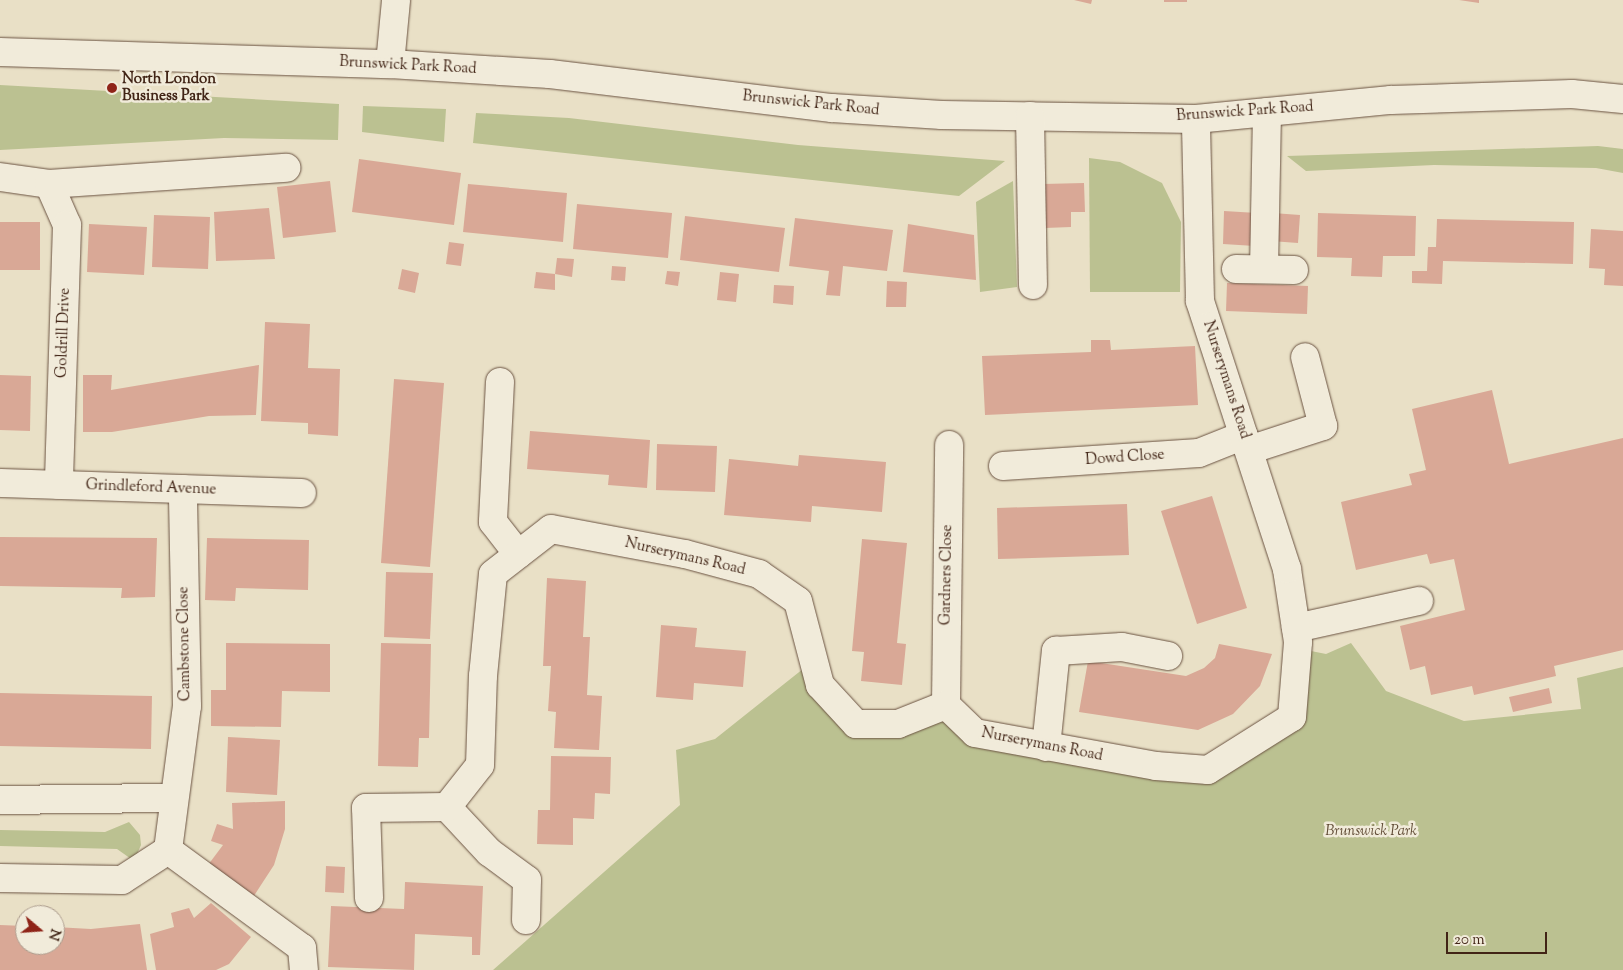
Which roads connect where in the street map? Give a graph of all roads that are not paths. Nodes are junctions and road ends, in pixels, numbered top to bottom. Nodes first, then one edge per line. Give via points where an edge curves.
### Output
1 (396, 0) edge
2 (0, 52) edge
3 (390, 64) junction
4 (1623, 98) edge
5 (1267, 112) junction
6 (1030, 116) junction
7 (1196, 118) junction
8 (286, 168) dead end
9 (0, 177) edge
10 (49, 184) junction
11 (1236, 269) dead end
12 (1264, 270) junction
13 (1294, 270) dead end
14 (1033, 285) dead end
15 (1305, 357) dead end
16 (500, 382) dead end
17 (1246, 442) junction
18 (949, 445) dead end
19 (1003, 466) dead end
20 (0, 484) edge
21 (58, 485) junction
22 (183, 489) junction
23 (302, 493) dead end
24 (518, 554) junction
25 (1419, 601) dead end
26 (1296, 628) junction
27 (1168, 656) dead end
28 (946, 705) junction
29 (1046, 747) junction
30 (173, 798) junction
31 (0, 800) edge
32 (447, 807) junction
33 (168, 850) junction
34 (0, 878) edge
35 (369, 898) dead end
36 (526, 920) dead end
37 (304, 970) edge

1 - 3 street
2 - 3 street, Brunswick Park Road
3 - 6 street, Brunswick Park Road via 550,74 832,108
4 - 5 street, Brunswick Park Road via 1572,94 1391,100
5 - 7 street, Brunswick Park Road
5 - 12 street
6 - 7 street, Brunswick Park Road
6 - 14 street
7 - 17 street, Nurserymans Road via 1200,302
8 - 10 street
9 - 10 street
10 - 21 street, Goldrill Drive via 67,224
11 - 12 street
12 - 13 street
15 - 17 street, Dowd Close via 1323,426
16 - 24 street via 493,522
17 - 19 street, Dowd Close via 1198,453
17 - 26 street, Nurserymans Road via 1287,569
18 - 28 street, Gardners Close
20 - 21 street, Grindleford Avenue
21 - 22 street, Grindleford Avenue
22 - 23 street, Grindleford Avenue
22 - 30 street, Cambstone Close via 186,706
24 - 28 street, Nurserymans Road via 551,529 685,554 759,574 798,601 820,685 856,724 898,724
24 - 32 street, Nurserymans Road via 493,574 483,676 480,765
25 - 26 street
26 - 29 street, Nurserymans Road via 1298,642 1292,717 1208,770 1156,766
27 - 29 street via 1122,647 1056,652
28 - 29 street, Nurserymans Road via 975,733
30 - 31 street
30 - 33 street, Cambstone Close
32 - 35 street via 366,808
32 - 36 street via 488,852 527,880
33 - 34 street via 122,880
33 - 37 street via 302,948

